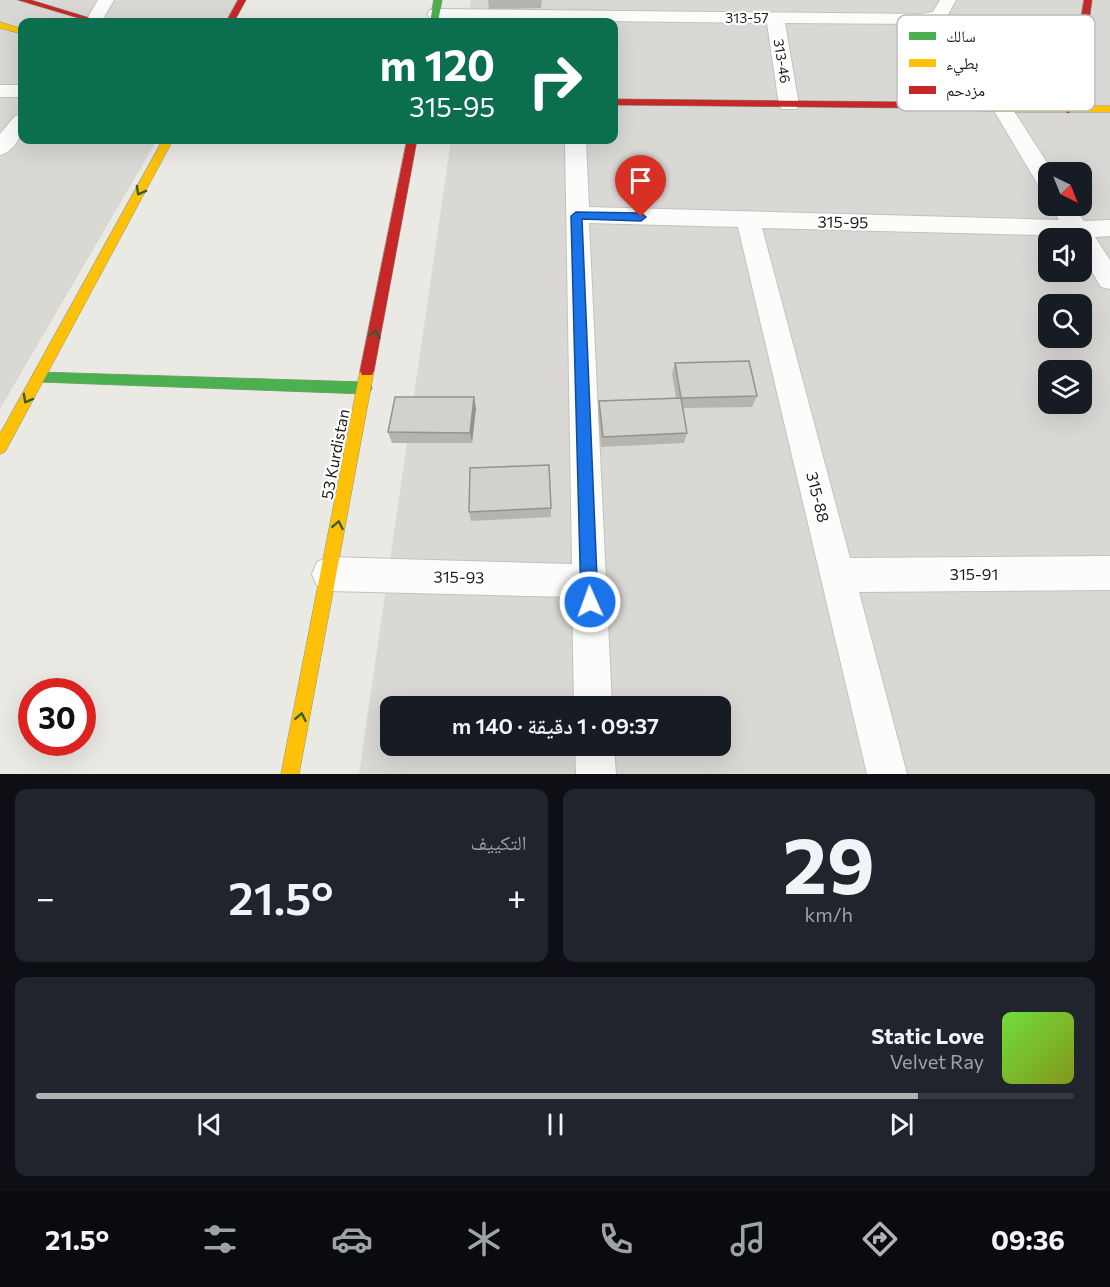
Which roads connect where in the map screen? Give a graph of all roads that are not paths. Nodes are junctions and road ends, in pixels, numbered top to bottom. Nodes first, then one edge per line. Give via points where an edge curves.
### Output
1 (22, 0) edge
2 (106, 0) edge
3 (242, 0) edge
4 (846, 0) edge
5 (948, 0) edge
6 (556, 8) edge
7 (679, 9) edge
8 (436, 12) edge
9 (940, 15) edge
10 (83, 18) edge
11 (98, 18) edge
12 (232, 18) edge
13 (775, 18) junction
14 (856, 18) junction
15 (897, 19) edge
16 (0, 25) edge
17 (18, 31) edge
18 (0, 91) edge
19 (18, 92) edge
20 (618, 102) edge
21 (789, 105) junction
22 (897, 107) edge
23 (1095, 109) edge
24 (1110, 109) edge
25 (1005, 111) edge
26 (18, 125) edge
27 (166, 144) edge
28 (411, 144) edge
29 (575, 144) edge
30 (0, 148) edge
31 (1038, 166) edge
32 (576, 216) junction
33 (748, 219) junction
34 (1058, 228) edge
35 (1110, 228) edge
36 (1092, 229) edge
37 (1092, 253) edge
38 (1110, 280) edge
39 (39, 377) junction
40 (365, 388) junction
41 (0, 448) edge
42 (1110, 573) edge
43 (329, 574) junction
44 (837, 575) junction
45 (589, 581) junction
46 (593, 696) edge
47 (595, 756) edge
48 (290, 774) edge
49 (596, 774) edge
50 (887, 774) edge

1 - 10 main road
2 - 11 street
3 - 12 main road
4 - 14 street
5 - 9 street, 313-57
6 - 7 street, 313-57
6 - 8 street, 313-57
7 - 13 street, 313-57
13 - 14 street, 313-57
13 - 21 street, 313-46
14 - 15 street, 313-57
16 - 17 main road
18 - 19 street
20 - 21 main road
21 - 22 main road
23 - 24 main road
25 - 31 street
26 - 30 street
27 -> 39 main road
40 -> 28 main road, 53 Kurdistan
29 - 32 street
32 - 33 street, 315-95
32 - 45 street
33 - 34 street, 315-95
33 - 44 street, 315-88
35 - 36 street, 315-95
37 - 38 street
39 - 40 main road
39 -> 41 main road
43 -> 40 main road, 53 Kurdistan
42 - 44 street, 315-91
43 - 45 street, 315-93
48 -> 43 main road, 53 Kurdistan
44 - 50 street, 315-88
45 - 46 street
47 - 49 street

